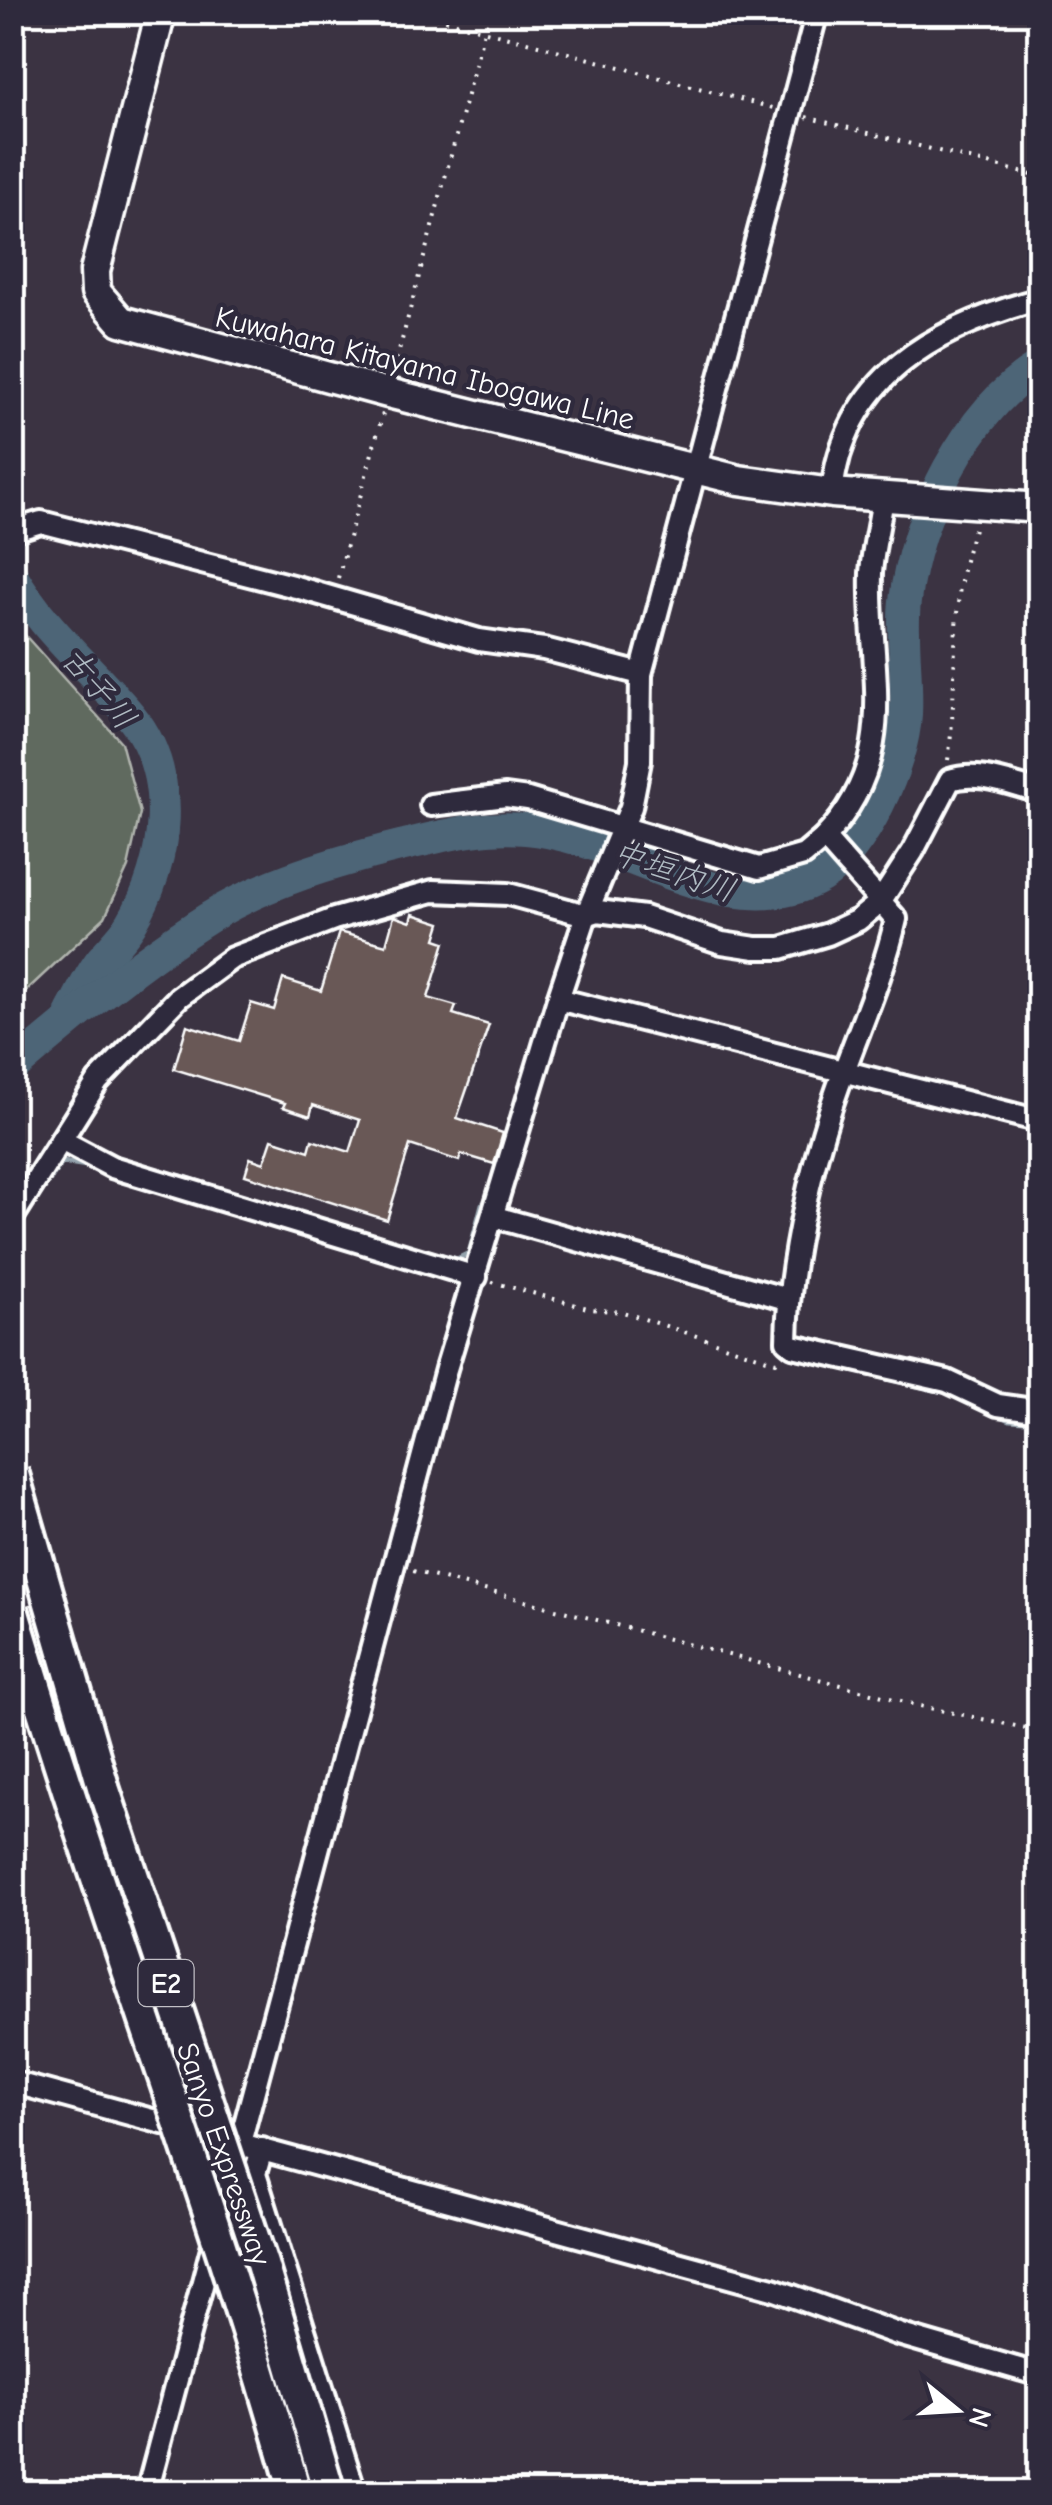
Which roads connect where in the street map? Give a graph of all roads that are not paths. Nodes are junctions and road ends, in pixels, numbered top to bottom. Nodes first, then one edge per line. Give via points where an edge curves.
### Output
1 (162, 12) edge
2 (818, 12) edge
3 (1040, 299) edge
4 (695, 470) junction
5 (832, 493) junction
6 (889, 497) junction
7 (1040, 508) edge
8 (23, 526) edge
9 (641, 674) junction
10 (1040, 792) edge
11 (431, 805) dead end
12 (623, 830) junction
13 (827, 841) junction
14 (876, 899) junction
15 (590, 909) junction
16 (558, 1000) junction
17 (843, 1072) junction
18 (1040, 1121) edge
19 (61, 1140) junction
20 (495, 1217) junction
21 (12, 1218) edge
22 (476, 1277) junction
23 (788, 1299) junction
24 (1040, 1411) edge
25 (12, 1471) edge
26 (12, 1609) edge
27 (12, 2082) edge
28 (239, 2143) junction
29 (262, 2149) junction
30 (262, 2196) junction
31 (223, 2204) junction
32 (1040, 2375) edge
33 (148, 2492) edge
34 (295, 2492) edge
35 (329, 2492) edge
36 (354, 2492) edge

1 - 4 main road, Kuwahara Kitayama Ibogawa Line via 99,247 96,292 108,310 138,328
2 - 4 street
3 - 5 street via 988,316 882,376 848,424
4 - 5 main road, Kuwahara Kitayama Ibogawa Line
4 - 9 street
5 - 6 main road, Kuwahara Kitayama Ibogawa Line
6 - 7 main road, Kuwahara Kitayama Ibogawa Line
6 - 13 street via 872,572 874,740 856,794
8 - 9 street
9 - 12 street via 640,761
10 - 14 street via 986,778 950,780 913,852
11 - 12 street via 506,796 559,805
12 - 13 street via 759,868
12 - 15 street
13 - 14 street
14 - 15 street via 858,920 781,948 722,943 644,917
14 - 17 street via 896,918 875,998
15 - 16 street
15 - 19 street via 508,894 433,891 232,958 179,997 126,1050
16 - 17 street
16 - 20 street
17 - 18 street
17 - 23 street
19 - 21 street
19 - 22 street via 112,1166
20 - 22 street
20 - 23 street
22 - 28 street
23 - 24 street via 787,1340 946,1382 998,1405
25 - 35 highway, Sanyo Expressway / E2, bridge via 104,1790 262,2264
26 - 34 highway, Sanyo Expressway / E2, bridge via 74,1818 233,2278
27 - 28 street
28 - 29 street
28 - 31 street
29 - 30 street via 255,2174
29 - 32 street via 774,2290
30 - 31 street
30 - 36 street
31 - 33 street

